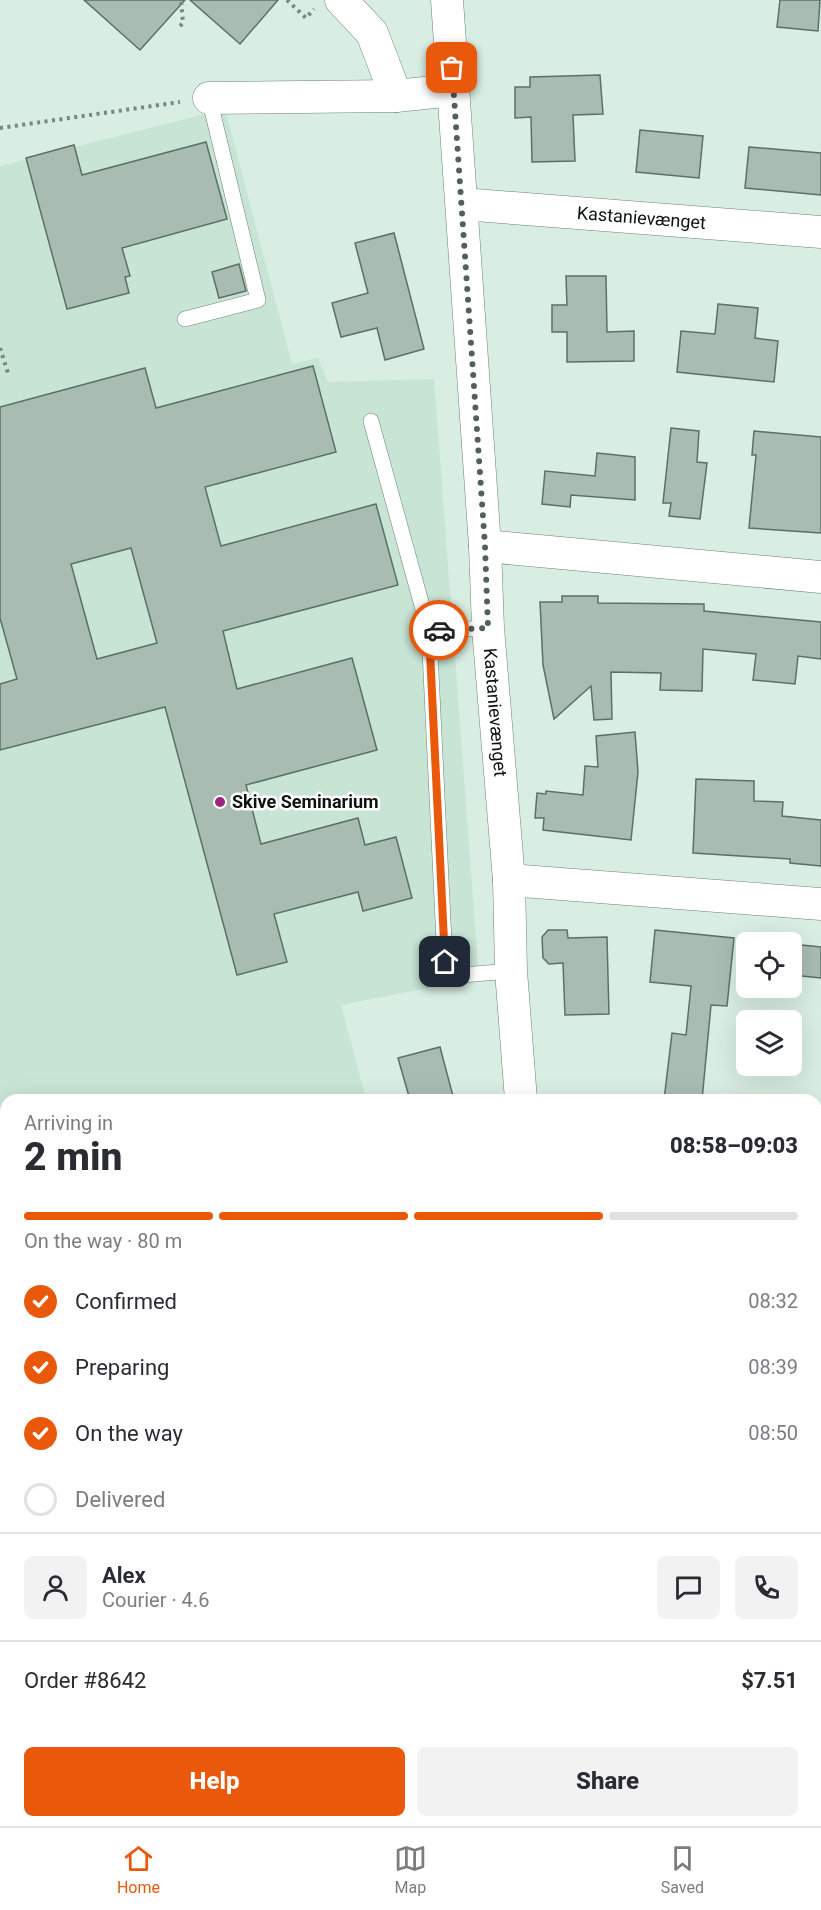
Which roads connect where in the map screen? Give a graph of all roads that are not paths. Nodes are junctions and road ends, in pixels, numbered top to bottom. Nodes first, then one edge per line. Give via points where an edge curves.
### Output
1 (341, 0) edge
2 (447, 0) edge
3 (453, 90) junction
4 (396, 96) junction
5 (209, 98) joint
6 (462, 204) junction
7 (821, 232) edge
8 (184, 319) dead end
9 (371, 421) dead end
10 (485, 546) junction
11 (821, 577) edge
12 (488, 628) junction
13 (429, 631) junction
14 (509, 880) junction
15 (821, 904) edge
16 (511, 971) junction
17 (521, 1094) edge

1 - 4 street via 372,33
2 - 3 street, Kastanievænget
3 - 4 street
3 - 6 street, Kastanievænget
4 - 5 street
5 - 8 lane via 258,300
6 - 7 street, Kastanievænget
6 - 10 street, Kastanievænget
9 - 13 lane
10 - 11 street
10 - 12 street, Kastanievænget
12 - 13 lane
12 - 14 street, Kastanievænget
13 - 16 lane via 445,962 463,975
14 - 15 street
14 - 16 street, Kastanievænget
16 - 17 street, Kastanievænget

